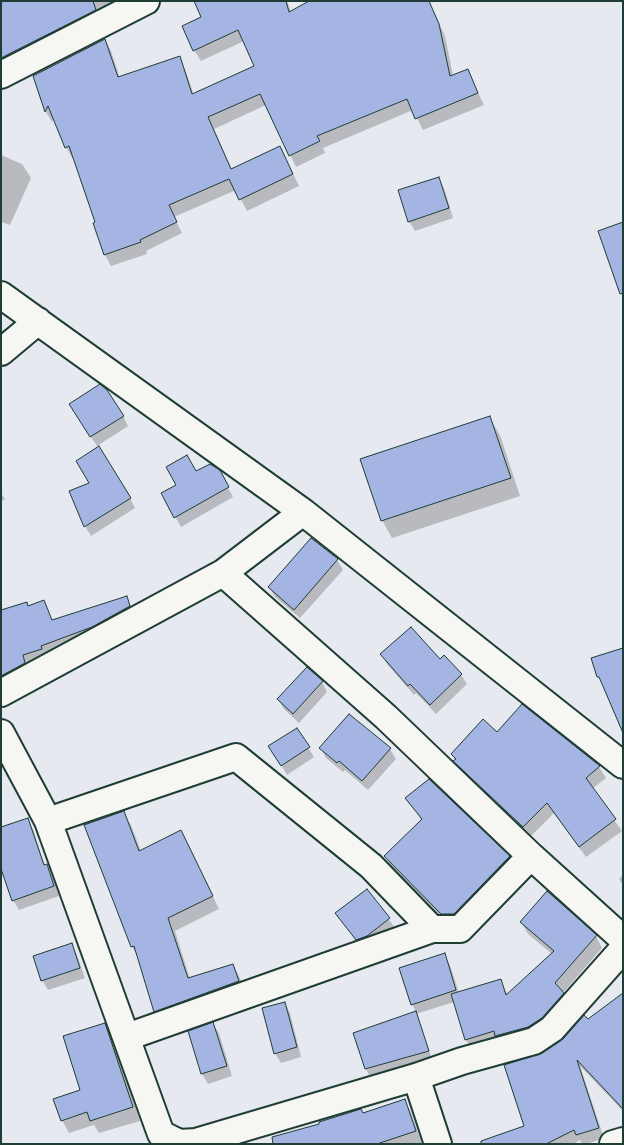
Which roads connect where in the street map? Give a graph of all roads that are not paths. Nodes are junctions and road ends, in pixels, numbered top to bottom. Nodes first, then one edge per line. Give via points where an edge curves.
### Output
1 (146, 1) edge
2 (1, 75) edge
3 (1, 295) edge
4 (38, 320) junction
5 (1, 352) edge
6 (302, 512) junction
7 (223, 573) junction
8 (1, 693) edge
9 (1, 733) edge
10 (623, 765) edge
11 (48, 821) junction
12 (531, 856) junction
13 (432, 929) junction
14 (623, 939) edge
15 (623, 949) edge
16 (127, 1038) junction
17 (416, 1078) junction
18 (623, 1140) edge
19 (438, 1144) edge
20 (613, 1144) edge

1 - 2 street
3 - 4 street
4 - 5 street
4 - 6 street
6 - 7 street
6 - 10 street
7 - 8 street
7 - 12 street via 386,717
9 - 11 street
11 - 13 street via 236,757 371,866
11 - 16 street
12 - 13 street via 460,930
12 - 14 street
13 - 16 street
15 - 17 street via 552,1029 534,1041
16 - 17 street via 161,1134 179,1143 196,1142
17 - 19 street
18 - 20 street

